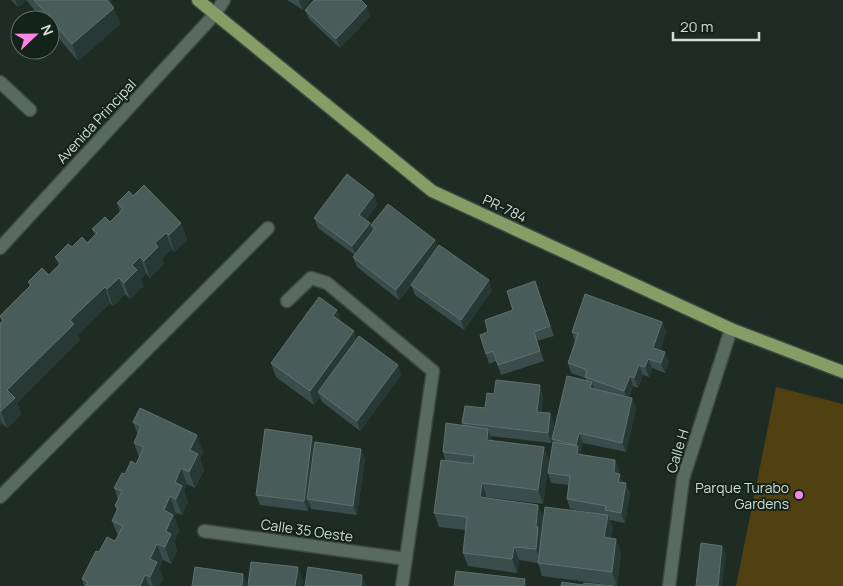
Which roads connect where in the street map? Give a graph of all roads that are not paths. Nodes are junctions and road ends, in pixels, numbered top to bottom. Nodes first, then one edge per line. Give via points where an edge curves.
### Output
1 (198, 0) edge
2 (224, 0) edge
3 (215, 14) junction
4 (0, 82) edge
5 (30, 110) dead end
6 (268, 228) dead end
7 (0, 248) edge
8 (287, 300) dead end
9 (731, 329) junction
10 (843, 372) edge
11 (0, 497) edge
12 (204, 531) dead end
13 (406, 559) junction
14 (402, 586) edge
15 (670, 586) edge

1 - 3 main road, PR-784 / PR-784
2 - 3 street, Avenida Principal
3 - 7 street, Avenida Principal
3 - 9 main road, PR-784 / PR-784 via 432,191
4 - 5 street
6 - 11 street
8 - 13 street via 311,278 327,283 433,371
9 - 10 main road, PR-784 / PR-784
9 - 15 street, Calle H via 683,479
12 - 13 street, Calle 35 Oeste
13 - 14 street

